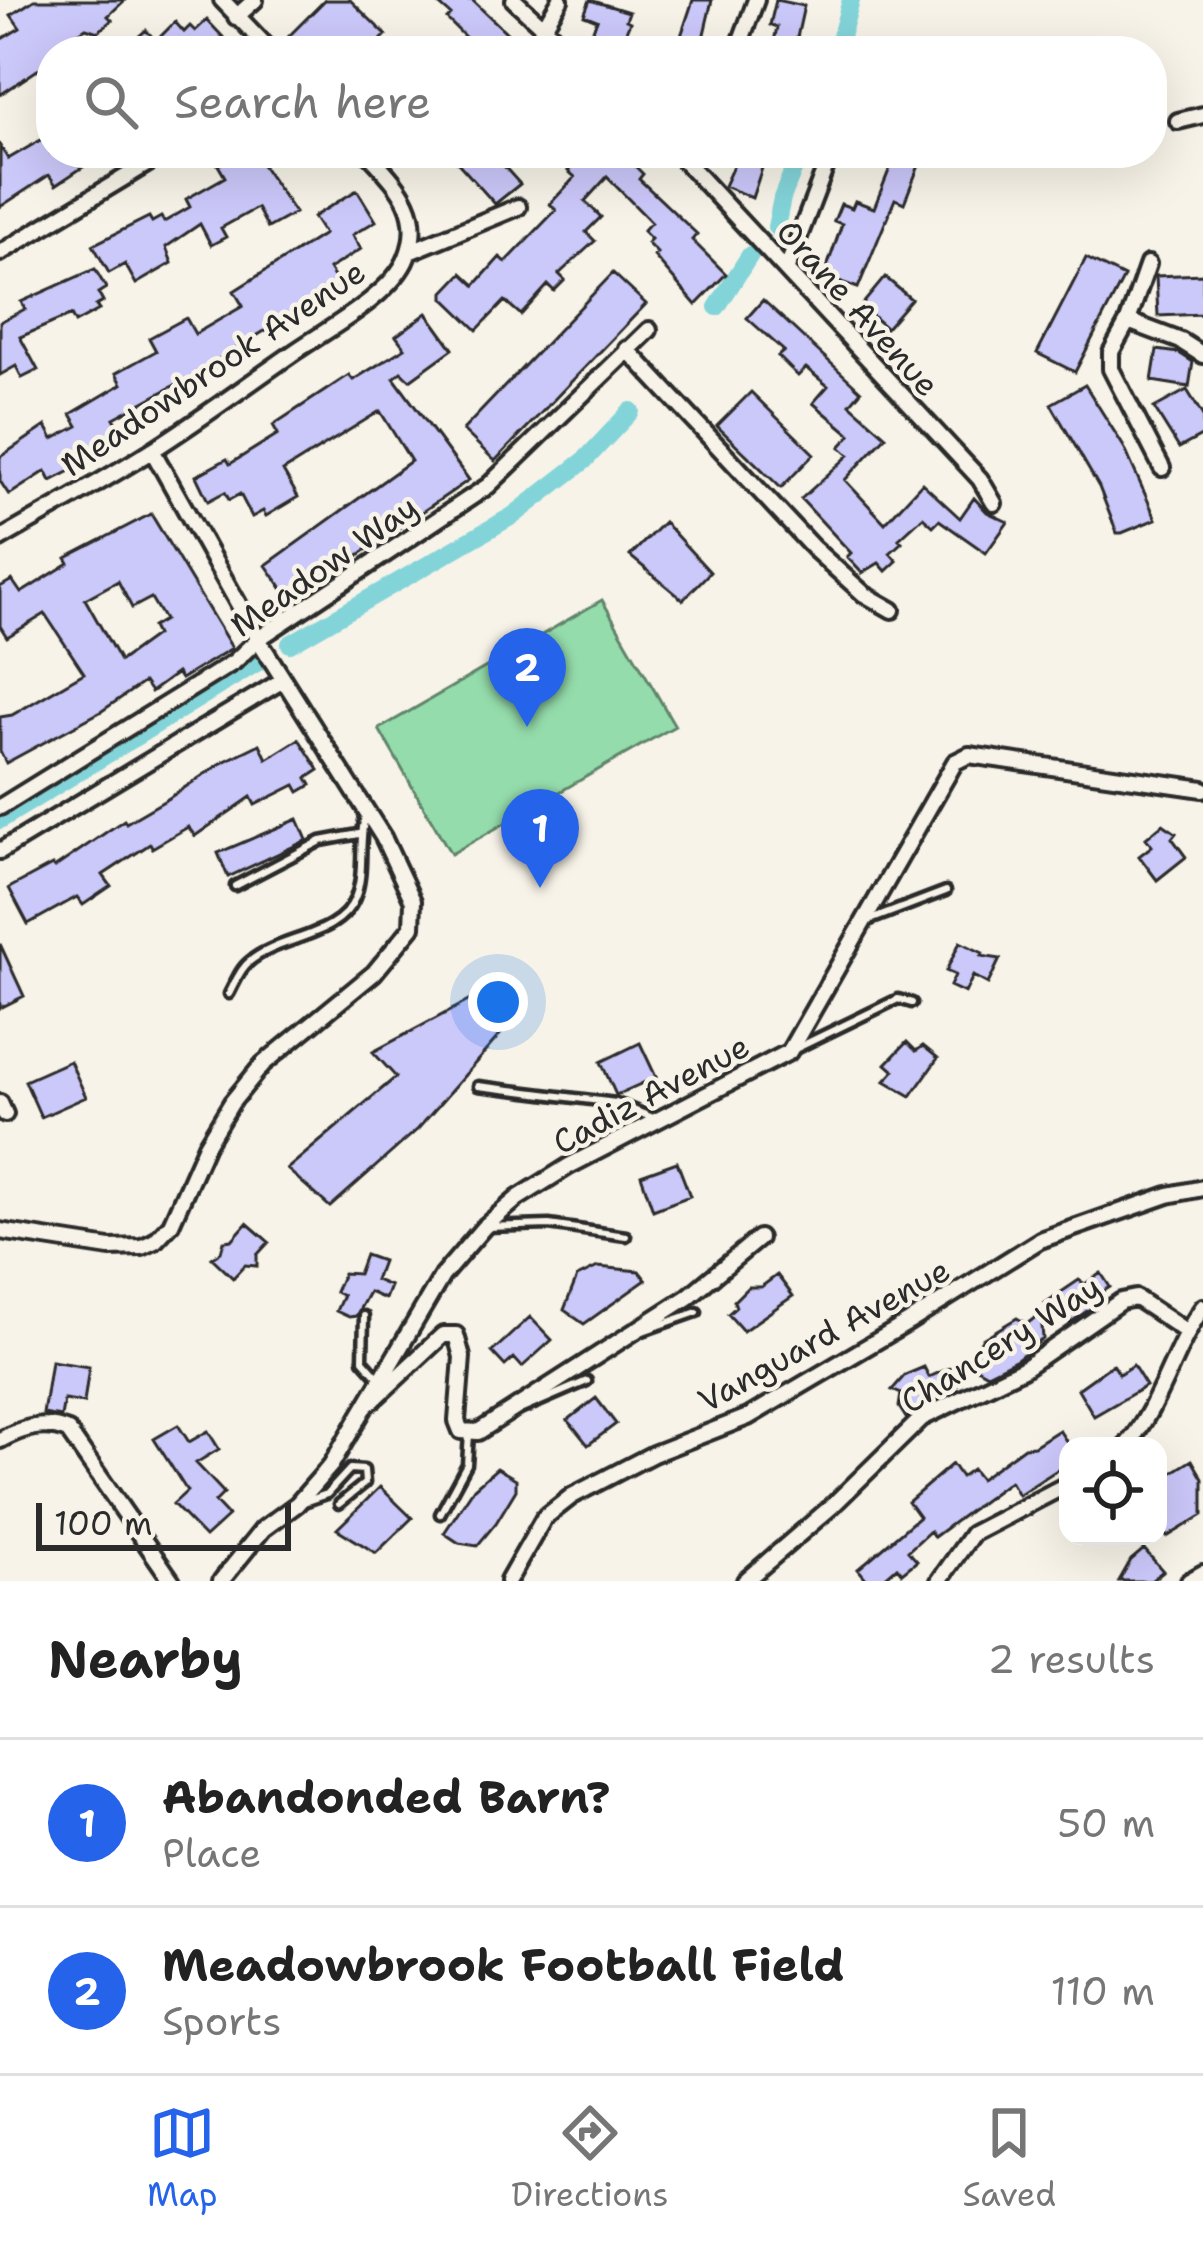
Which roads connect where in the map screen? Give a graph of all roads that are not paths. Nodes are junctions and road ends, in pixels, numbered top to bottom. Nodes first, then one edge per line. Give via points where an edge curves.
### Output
1 (222, 0) edge
2 (254, 0) edge
3 (514, 0) edge
4 (560, 0) edge
5 (756, 0) edge
6 (236, 17) junction
7 (544, 27) junction
8 (256, 36) edge
9 (553, 36) edge
10 (742, 36) edge
11 (1203, 116) edge
12 (1178, 121) dead end
13 (140, 168) edge
14 (382, 168) edge
15 (694, 168) edge
16 (825, 168) edge
17 (518, 207) dead end
18 (409, 252) junction
19 (0, 253) edge
20 (1148, 264) dead end
21 (788, 268) junction
22 (1128, 321) junction
23 (649, 330) dead end
24 (626, 349) junction
25 (1203, 355) edge
26 (152, 450) junction
27 (1162, 468) dead end
28 (994, 503) dead end
29 (0, 539) edge
30 (892, 610) dead end
31 (258, 639) junction
32 (283, 680) junction
33 (1203, 789) edge
34 (0, 807) edge
35 (367, 809) junction
36 (359, 835) junction
37 (0, 850) edge
38 (235, 886) dead end
39 (946, 891) dead end
40 (860, 924) junction
41 (229, 994) dead end
42 (912, 1003) dead end
43 (789, 1052) junction
44 (478, 1086) dead end
45 (661, 1121) junction
46 (1203, 1188) edge
47 (484, 1227) junction
48 (0, 1231) edge
49 (626, 1237) dead end
50 (759, 1238) dead end
51 (1203, 1307) edge
52 (698, 1312) dead end
53 (364, 1316) dead end
54 (1187, 1332) junction
55 (627, 1333) junction
56 (379, 1378) junction
57 (587, 1381) dead end
58 (364, 1408) junction
59 (512, 1411) junction
60 (469, 1434) junction
61 (1134, 1437) edge
62 (0, 1440) edge
63 (1059, 1489) edge
64 (297, 1504) junction
65 (339, 1504) dead end
66 (440, 1514) dead end
67 (1203, 1573) edge
68 (172, 1581) edge
69 (221, 1581) edge
70 (508, 1581) edge
71 (745, 1581) edge
72 (939, 1581) edge
73 (1189, 1581) edge

1 - 6 street
2 - 6 street
3 - 7 street
4 - 7 street
5 - 10 street
6 - 8 street
7 - 9 street
11 - 12 street
13 - 19 street
14 - 18 street, Meadowbrook Avenue via 406,195
15 - 21 street, Orane Avenue
16 - 21 street
17 - 18 street
18 - 26 street, Meadowbrook Avenue via 382,290
20 - 22 street
21 - 28 street, Orane Avenue
22 - 25 street
22 - 27 street via 1111,369
23 - 24 street, Meadow Way
24 - 30 street via 813,548
24 - 31 street, Meadow Way via 488,486
26 - 29 street, Meadowbrook Avenue
26 - 31 street
31 - 32 street
31 - 34 street, Meadow Way via 234,662
32 - 35 street
32 - 37 street
33 - 40 street, Cadiz Avenue via 969,755 955,762
35 - 36 lane
35 - 48 street via 413,901 412,927 374,974 263,1064 232,1102 171,1224 142,1247
36 - 38 lane via 321,841
36 - 41 lane via 356,895 347,911 246,964
39 - 40 lane
40 - 43 street, Cadiz Avenue
42 - 43 lane via 898,999
43 - 45 street, Cadiz Avenue
44 - 45 lane via 616,1103
45 - 47 street, Cadiz Avenue via 569,1166
46 - 70 street, Vanguard Avenue via 1040,1240 748,1417 572,1496 544,1518
47 - 49 lane via 549,1225
47 - 56 street, Cadiz Avenue via 442,1276
50 - 55 street via 688,1297
51 - 54 street
52 - 55 lane
53 - 56 lane via 363,1360
54 - 61 street
54 - 71 street, Chancery Way via 1136,1298 1120,1301 1023,1369 922,1418
55 - 59 street
56 - 58 street, Cadiz Avenue
57 - 59 lane
58 - 60 street via 443,1335 456,1335 457,1421
58 - 64 street, Cadiz Avenue
59 - 60 street
60 - 66 lane via 467,1464
62 - 68 street via 21,1429 68,1431
63 - 72 street via 972,1534
64 - 65 lane via 327,1494 350,1469 364,1470 365,1483
64 - 69 street, Cadiz Avenue via 263,1529
67 - 73 street

